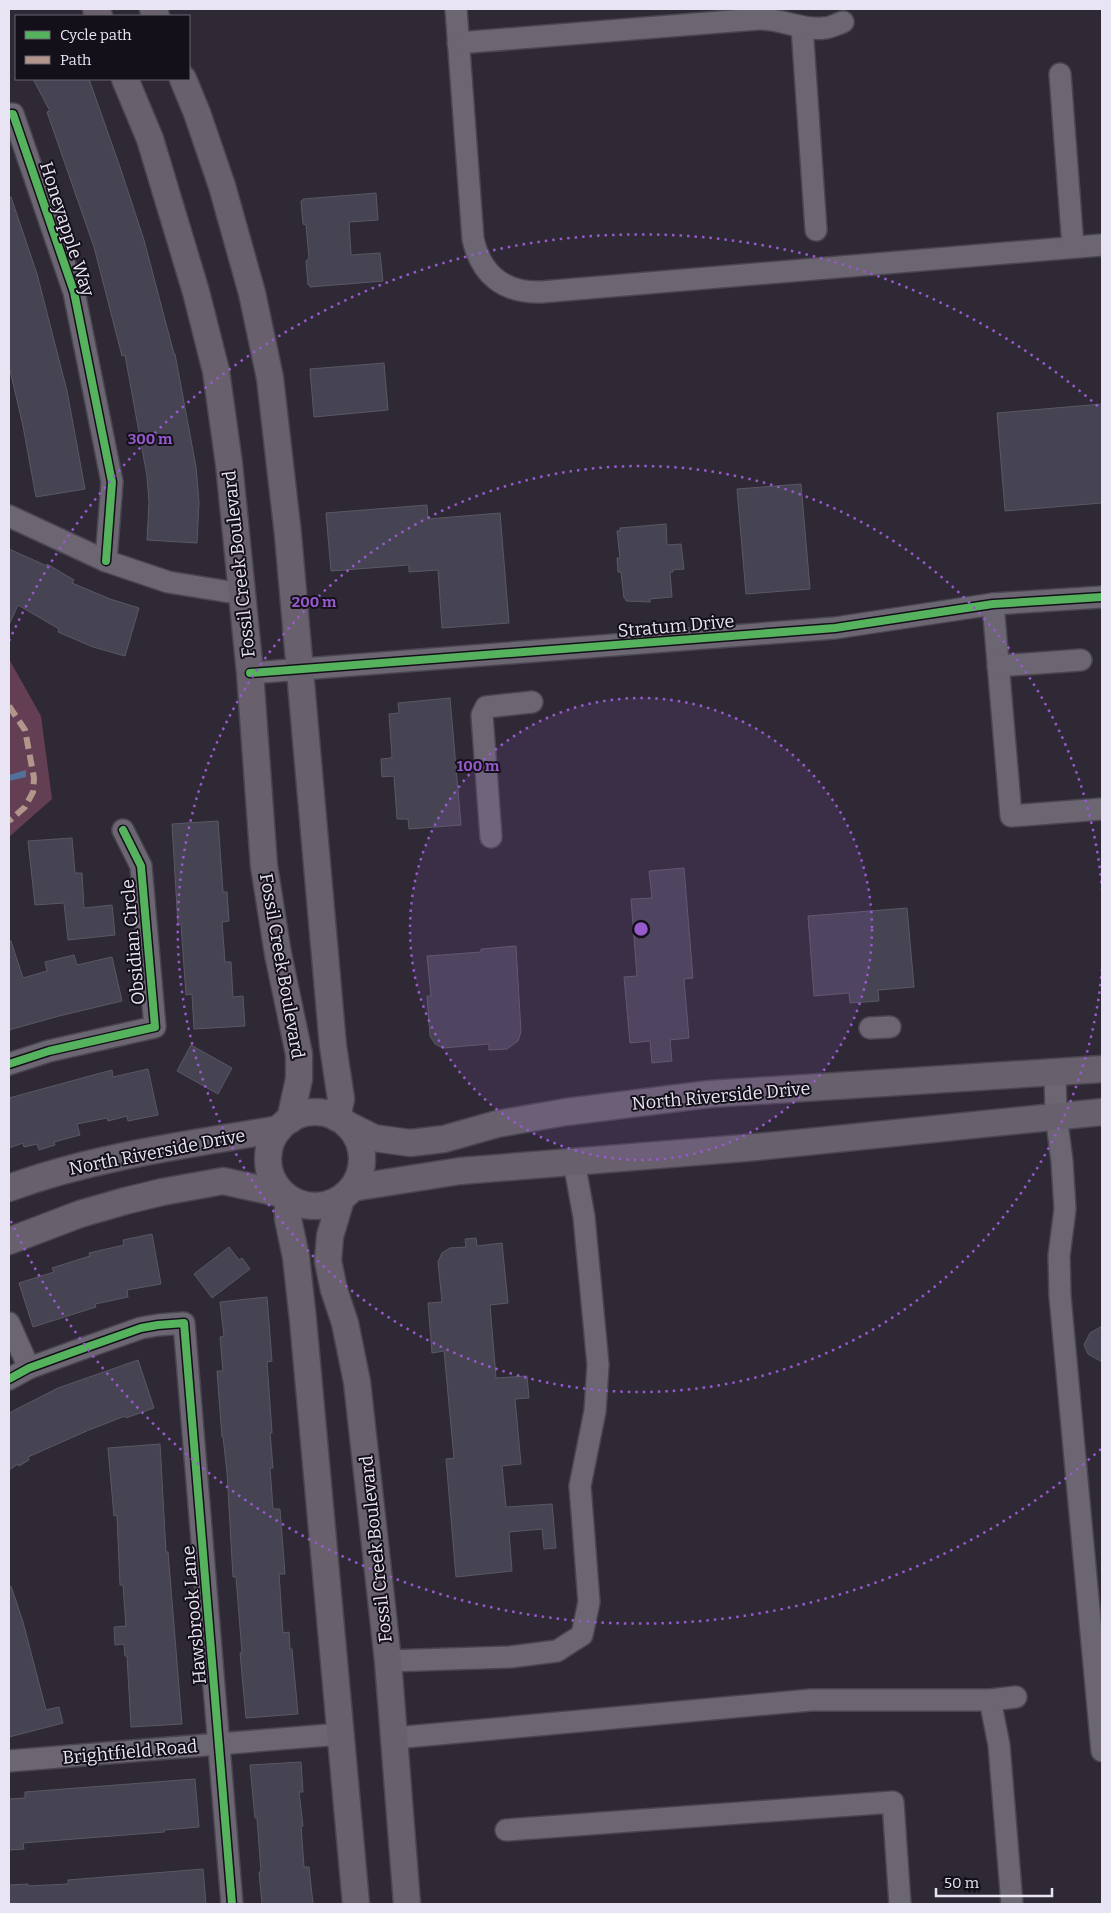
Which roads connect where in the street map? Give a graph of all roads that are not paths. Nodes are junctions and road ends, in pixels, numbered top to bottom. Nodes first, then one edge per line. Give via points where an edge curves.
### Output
1 (456, 9) edge
2 (843, 22) dead end
3 (802, 27) junction
4 (458, 43) junction
5 (1060, 74) dead end
6 (125, 80) edge
7 (183, 80) edge
8 (11, 114) edge
9 (816, 230) dead end
10 (1102, 245) edge
11 (1073, 247) junction
12 (9, 516) edge
13 (106, 561) junction
14 (242, 594) junction
15 (1102, 597) edge
16 (993, 604) junction
17 (1082, 660) dead end
18 (998, 666) junction
19 (299, 668) junction
20 (250, 673) junction
21 (532, 702) dead end
22 (1102, 809) edge
23 (123, 830) dead end
24 (491, 837) dead end
25 (9, 1064) edge
26 (1102, 1069) edge
27 (1055, 1073) junction
28 (1102, 1112) edge
29 (1056, 1115) junction
30 (342, 1121) junction
31 (284, 1124) junction
32 (574, 1162) junction
33 (9, 1188) edge
34 (347, 1193) junction
35 (285, 1196) junction
36 (9, 1241) edge
37 (9, 1323) edge
38 (29, 1368) junction
39 (9, 1379) edge
40 (388, 1661) junction
41 (1016, 1697) dead end
42 (990, 1700) junction
43 (341, 1734) junction
44 (394, 1738) junction
45 (220, 1744) junction
46 (1102, 1750) edge
47 (9, 1761) edge
48 (506, 1830) dead end
49 (232, 1904) edge
50 (356, 1904) edge
51 (407, 1904) edge
52 (900, 1904) edge
53 (1012, 1904) edge

1 - 4 street
2 - 3 street via 824,28
3 - 4 street via 770,18
3 - 9 street
4 - 11 street via 474,244 485,268 509,288 541,292
5 - 11 street
6 - 14 main road, Fossil Creek Boulevard via 150,139 216,371
7 - 19 main road, Fossil Creek Boulevard via 222,186 252,293 270,378
8 - 13 street, Honeyapple Way via 76,302 112,482
10 - 11 street
12 - 13 street
13 - 14 street via 168,582
14 - 20 main road, Fossil Creek Boulevard
15 - 16 street, Stratum Drive
16 - 18 street
16 - 19 street, Stratum Drive via 835,628
17 - 18 street
18 - 22 street via 1011,816
19 - 20 street, Stratum Drive
19 - 30 main road, Fossil Creek Boulevard
20 - 31 main road, Fossil Creek Boulevard via 264,866 299,1054 299,1079
21 - 24 street via 486,707 482,715
23 - 25 street, Obsidian Circle via 141,866 155,1027 48,1050
26 - 27 main road, North Riverside Drive
27 - 29 street
27 - 30 main road, North Riverside Drive via 710,1094 566,1112 497,1124 444,1139 410,1143 374,1138
28 - 29 main road
29 - 32 main road via 757,1147
29 - 46 street via 1064,1208 1059,1256 1060,1296
30 - 31 main road via 326,1113 313,1112 301,1114
30 - 34 main road via 355,1135 362,1162 359,1176
31 - 33 main road, North Riverside Drive via 132,1153 45,1175
31 - 35 main road via 271,1142 268,1155 274,1183
32 - 34 main road via 460,1171
32 - 40 street via 584,1217 598,1365 595,1411 580,1486 589,1602 582,1635 557,1652
34 - 35 main road via 331,1204 314,1206
34 - 40 main road, Fossil Creek Boulevard via 330,1236 328,1261 357,1382
35 - 36 main road via 223,1182 125,1201
35 - 43 main road via 303,1320
37 - 38 street
38 - 39 street
38 - 45 street, Hawsbrook Lane via 141,1328 184,1323
40 - 44 main road, Fossil Creek Boulevard
41 - 42 street
42 - 44 street via 811,1700
42 - 53 street via 999,1745
43 - 45 street, Brightfield Road
43 - 50 main road
44 - 51 main road, Fossil Creek Boulevard
45 - 47 street, Brightfield Road
45 - 49 street, Hawsbrook Lane
48 - 52 street via 893,1802

